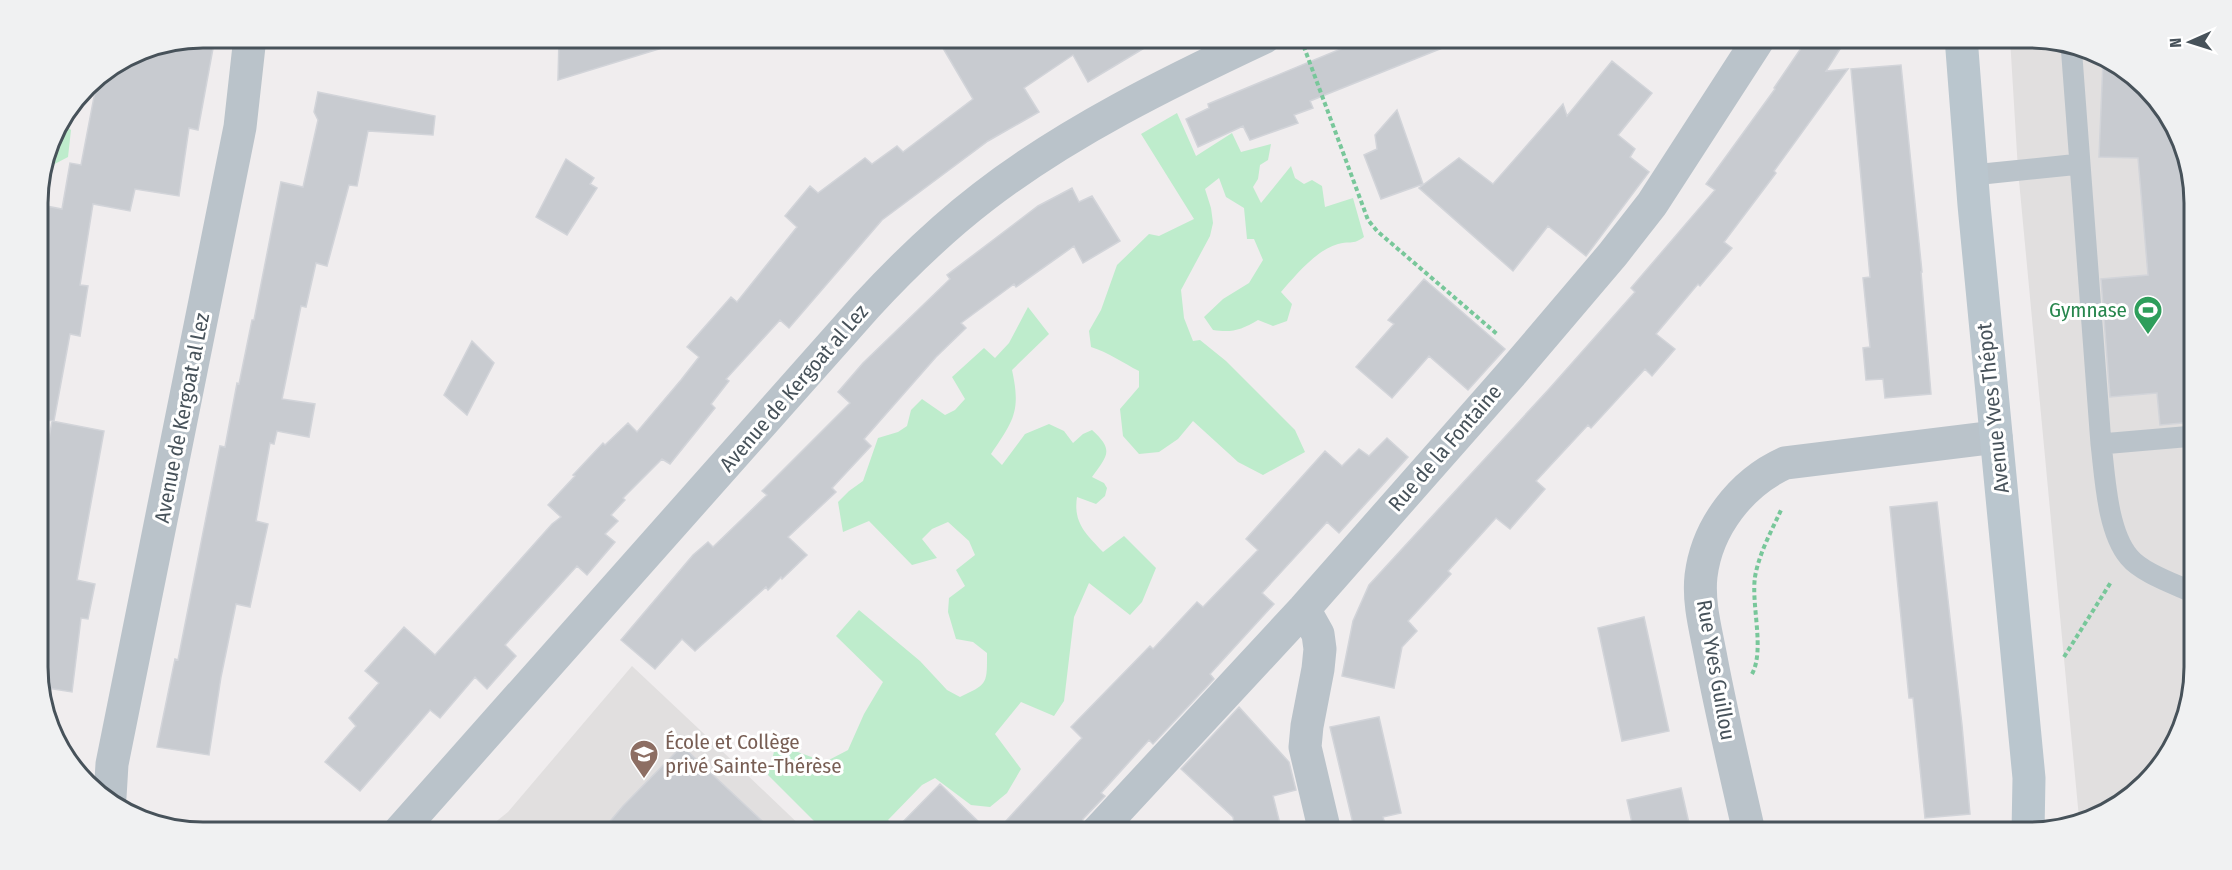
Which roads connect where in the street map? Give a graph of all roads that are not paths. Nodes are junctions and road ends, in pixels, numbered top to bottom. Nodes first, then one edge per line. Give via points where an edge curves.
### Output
1 (249, 48) edge
2 (1243, 48) edge
3 (1753, 48) edge
4 (1962, 48) edge
5 (2072, 54) edge
6 (2080, 164) junction
7 (1973, 175) junction
8 (1996, 437) junction
9 (2184, 437) edge
10 (2101, 444) junction
11 (2184, 588) edge
12 (1304, 609) junction
13 (2029, 778) junction
14 (110, 791) edge
15 (2043, 821) edge
16 (408, 822) edge
17 (1105, 822) edge
18 (1322, 822) edge
19 (1747, 822) edge
20 (2028, 822) edge

1 - 14 street, Avenue de Kergoat al Lez via 240,127 112,764
2 - 16 street, Avenue de Kergoat al Lez via 1180,77 1037,160 985,196 917,253
3 - 12 street, Rue de la Fontaine via 1652,204 1525,358
4 - 7 main road, Avenue Yves Thépot
5 - 6 lane
6 - 7 lane
6 - 10 lane
7 - 8 main road, Avenue Yves Thépot
8 - 13 main road, Avenue Yves Thépot
8 - 19 street, Rue Yves Guillou via 1785,464 1770,470 1736,500 1714,531 1701,577 1702,599
9 - 10 lane
10 - 11 lane via 2110,509 2128,556 2139,566
12 - 17 street, Rue de la Fontaine
12 - 18 street via 1318,634 1320,649 1305,747
13 - 15 main road, Avenue Yves Thépot
13 - 20 main road, Avenue Yves Thépot

